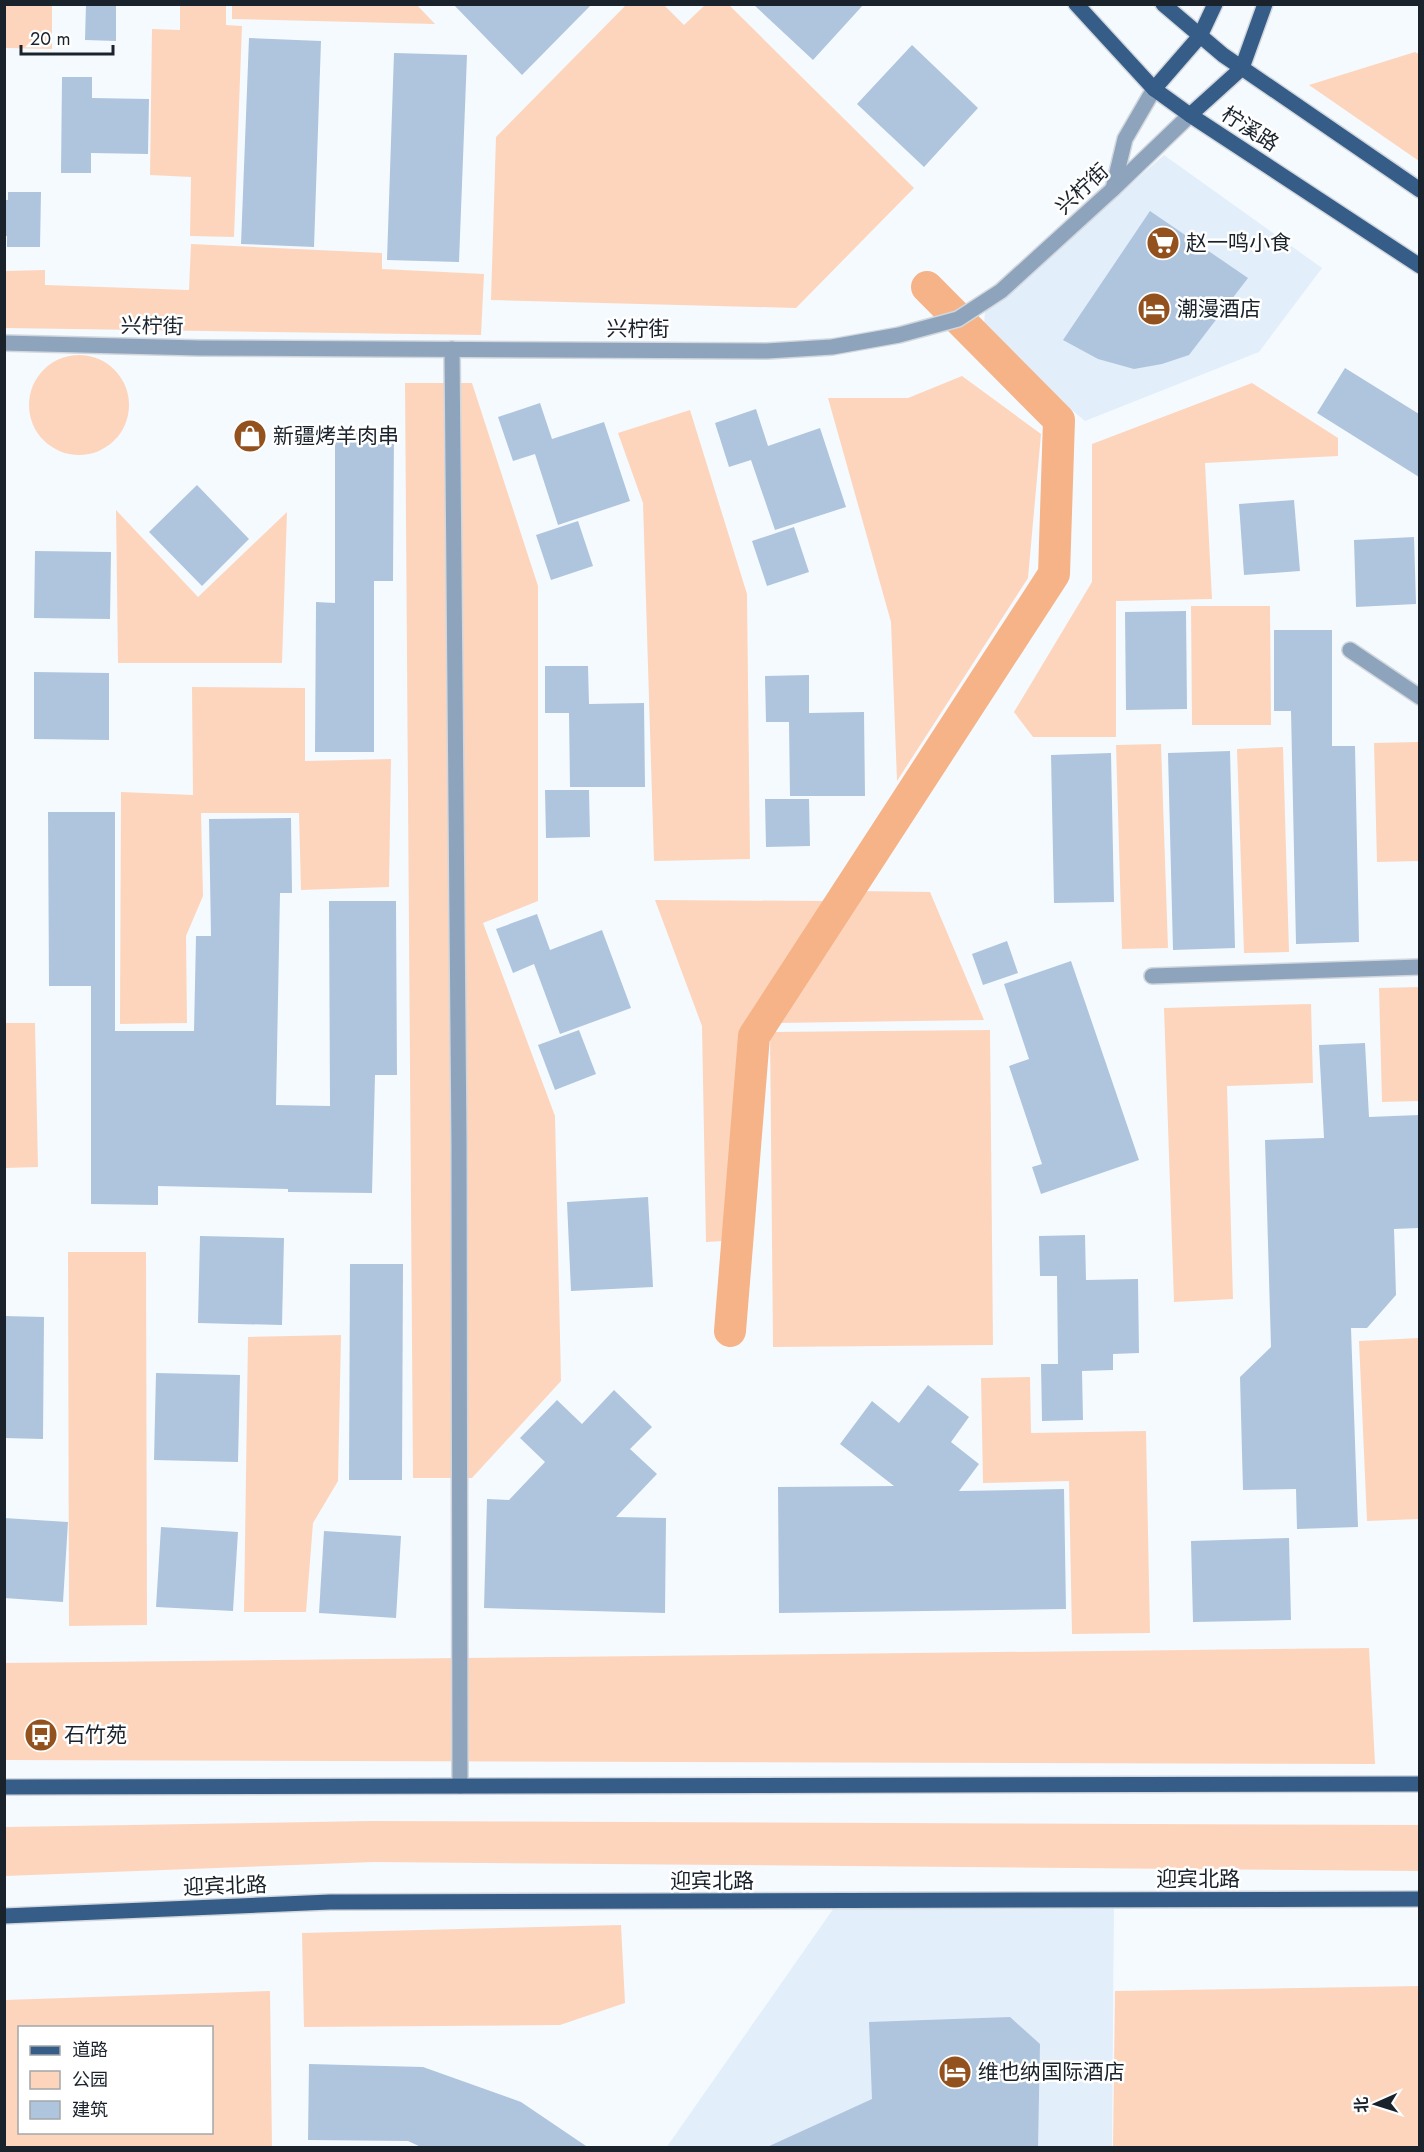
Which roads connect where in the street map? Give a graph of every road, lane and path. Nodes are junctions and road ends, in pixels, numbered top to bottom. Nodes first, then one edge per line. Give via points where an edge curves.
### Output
1 (1076, 4) edge
2 (1163, 4) edge
3 (1215, 4) edge
4 (1265, 4) edge
5 (1200, 36) junction
6 (1242, 68) junction
7 (1154, 89) junction
8 (1190, 115) junction
9 (1113, 189) junction
10 (1419, 190) edge
11 (1419, 266) edge
12 (4, 343) edge
13 (452, 349) junction
14 (1350, 650) dead end
15 (1419, 697) edge
16 (1419, 967) edge
17 (1152, 976) dead end
18 (1419, 1784) edge
19 (460, 1786) junction
20 (4, 1787) edge
21 (1419, 1899) edge
22 (4, 1916) edge

1 - 7 main road, 柠溪路
2 - 5 main road
3 - 5 main road
4 - 6 main road
5 - 6 main road
5 - 7 main road
6 - 8 main road
6 - 10 main road
7 - 8 main road, 柠溪路
7 - 9 street via 1125,139
8 - 9 street, 兴柠街
8 - 11 main road, 柠溪路
9 - 13 street, 兴柠街 via 980,306 958,319 899,335 832,347 767,351
12 - 13 street, 兴柠街
13 - 19 street
14 - 15 street
16 - 17 street
18 - 19 main road
19 - 20 main road
21 - 22 main road, 迎宾北路 via 330,1902

